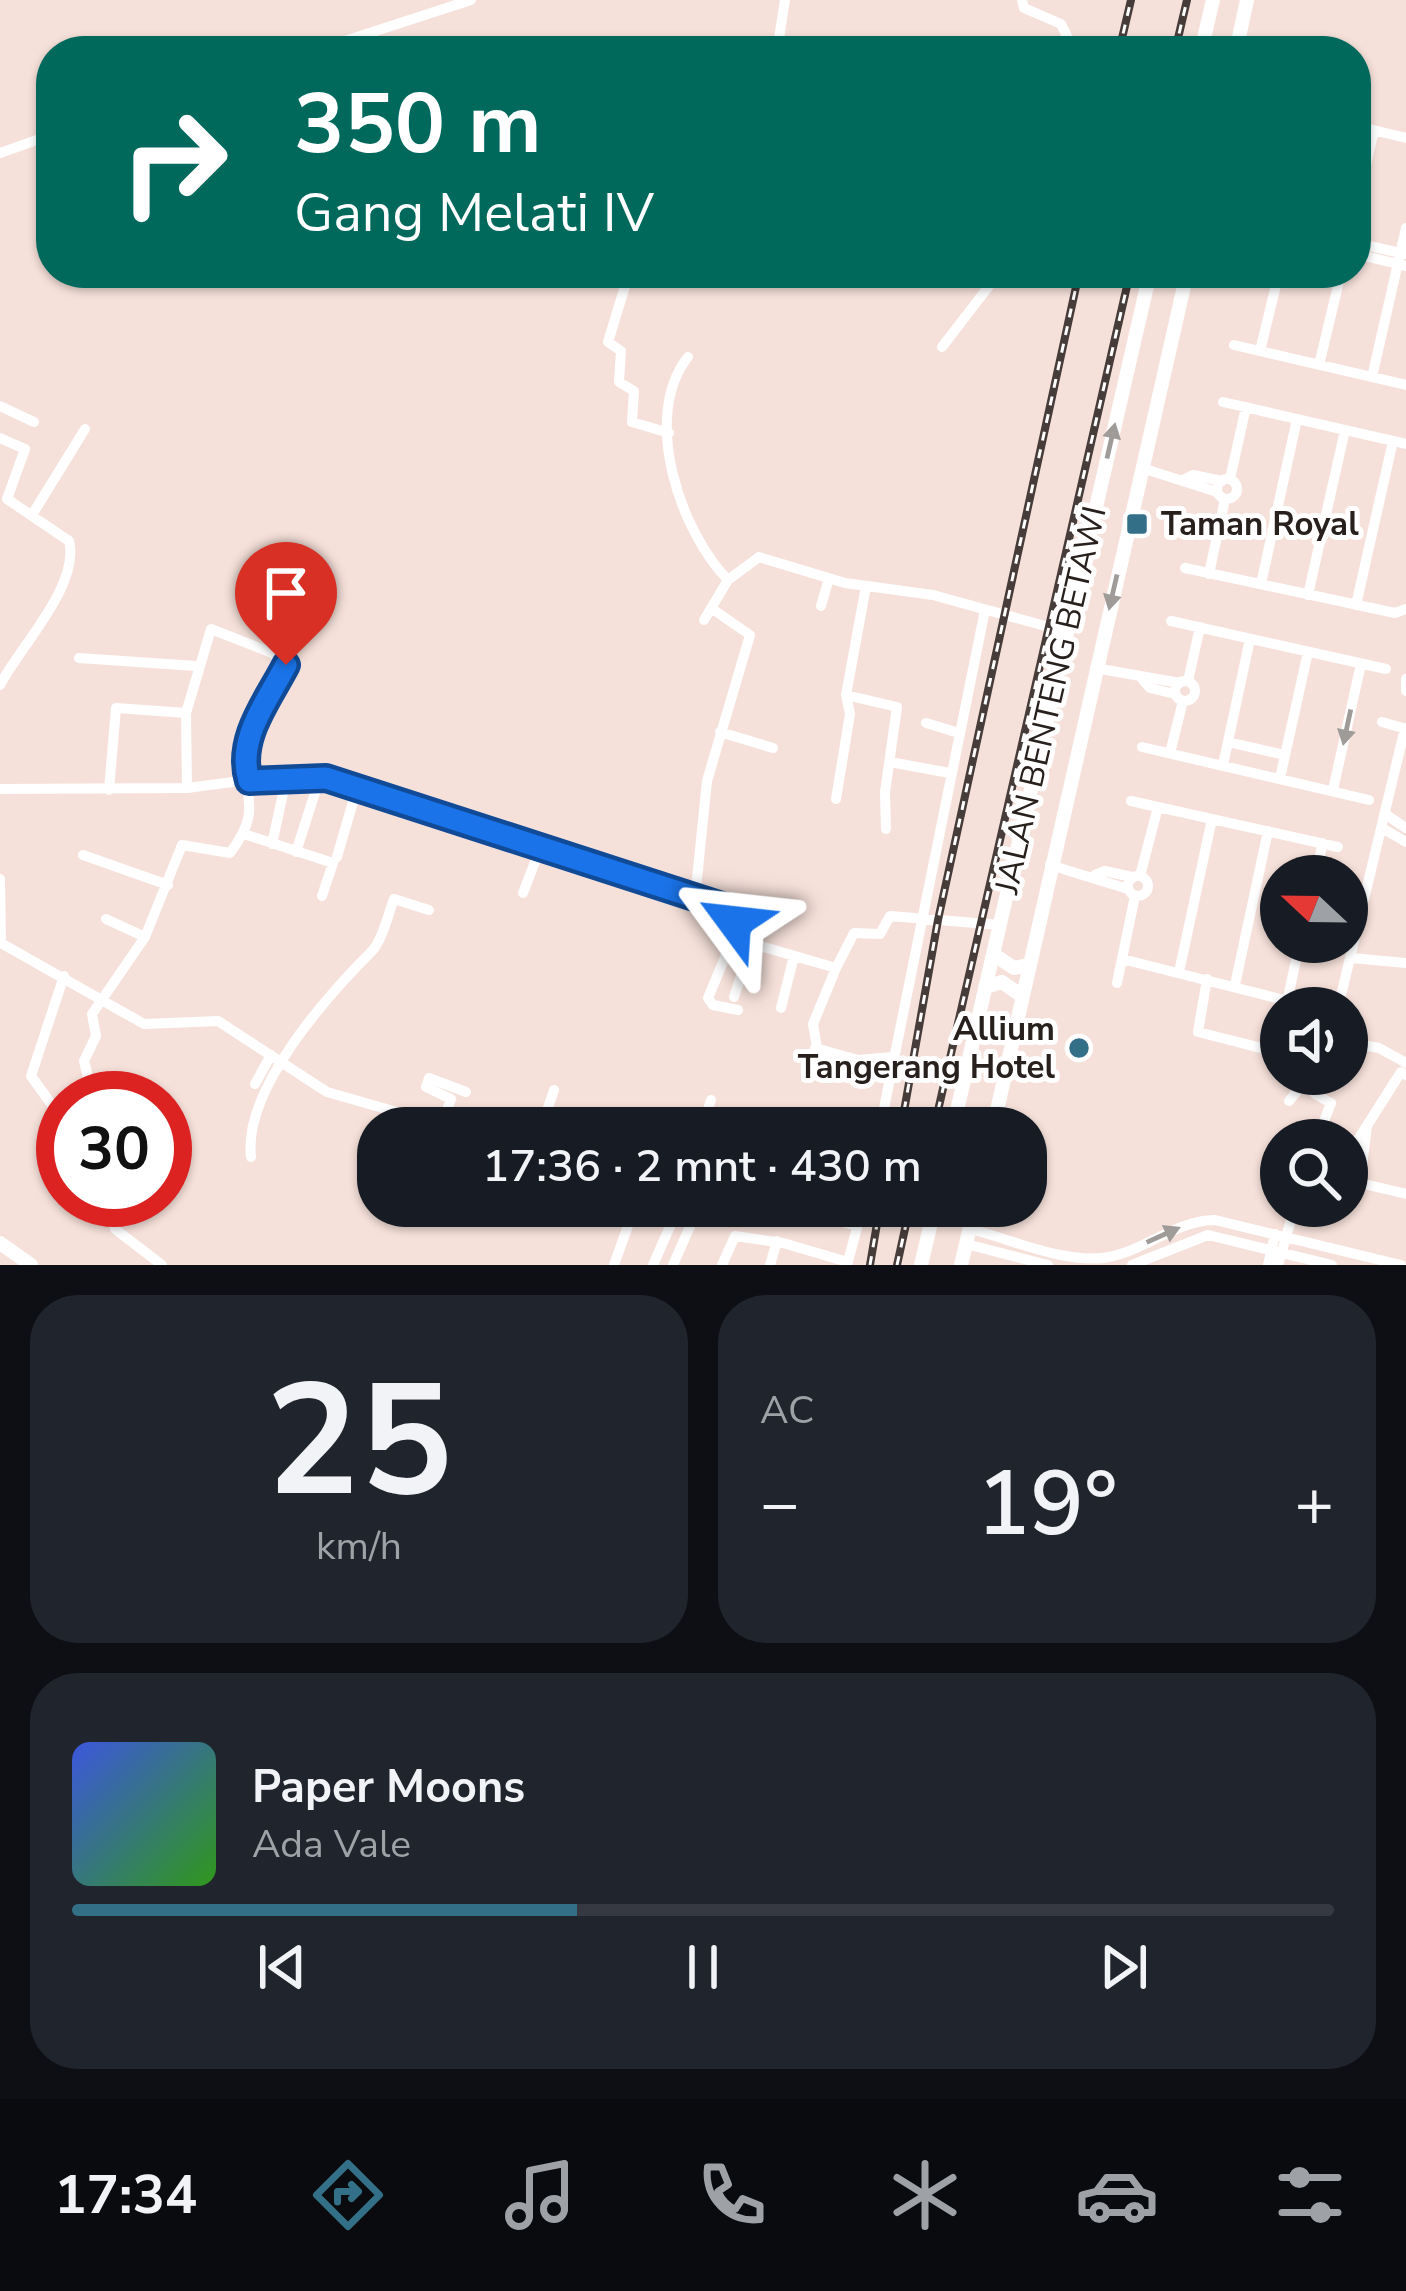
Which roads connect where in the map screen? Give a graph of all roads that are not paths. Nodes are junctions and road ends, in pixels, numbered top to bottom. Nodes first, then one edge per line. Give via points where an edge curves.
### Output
1 (471, 0) edge
2 (784, 0) edge
3 (1022, 0) edge
4 (1213, 0) edge
5 (1247, 0) edge
6 (360, 36) edge
7 (779, 36) edge
8 (1067, 36) edge
9 (1205, 36) edge
10 (1239, 36) edge
11 (1371, 129) edge
12 (1375, 130) junction
13 (1406, 138) edge
14 (36, 140) edge
15 (1371, 146) edge
16 (0, 153) edge
17 (1406, 228) edge
18 (1371, 248) edge
19 (1371, 256) edge
20 (1402, 259) edge
21 (624, 288) edge
22 (988, 288) edge
23 (1147, 288) edge
24 (1184, 288) edge
25 (1275, 288) edge
26 (1337, 288) edge
27 (1234, 345) dead end
28 (942, 347) dead end
29 (1260, 351) junction
30 (688, 357) dead end
31 (1319, 364) junction
32 (1372, 377) junction
33 (1406, 385) edge
34 (1223, 402) dead end
35 (0, 406) edge
36 (1246, 407) junction
37 (1297, 419) junction
38 (34, 422) dead end
39 (85, 429) dead end
40 (1345, 430) junction
41 (670, 434) junction
42 (0, 438) edge
43 (1400, 442) edge
44 (1142, 468) junction
45 (1223, 488) junction
46 (32, 515) junction
47 (1185, 568) dead end
48 (1208, 574) junction
49 (829, 578) junction
50 (728, 580) junction
51 (1261, 584) junction
52 (866, 586) junction
53 (1308, 595) junction
54 (1356, 605) junction
55 (821, 606) dead end
56 (711, 608) junction
57 (985, 610) junction
58 (1404, 611) edge
59 (704, 620) dead end
60 (1171, 621) dead end
61 (1200, 627) junction
62 (1067, 632) junction
63 (1250, 639) junction
64 (1308, 652) junction
65 (79, 658) dead end
66 (1361, 664) junction
67 (196, 666) junction
68 (1096, 668) junction
69 (1386, 670) dead end
70 (0, 685) edge
71 (1181, 690) junction
72 (846, 695) junction
73 (186, 713) junction
74 (1382, 722) dead end
75 (926, 723) dead end
76 (1405, 729) edge
77 (720, 732) junction
78 (959, 733) junction
79 (1228, 742) junction
80 (1142, 747) dead end
81 (773, 748) dead end
82 (1170, 753) junction
83 (1285, 755) junction
84 (1402, 759) edge
85 (890, 762) junction
86 (1223, 765) junction
87 (950, 773) junction
88 (287, 775) junction
89 (320, 777) junction
90 (1280, 778) junction
91 (249, 781) junction
92 (188, 788) junction
93 (357, 788) junction
94 (0, 789) edge
95 (109, 790) junction
96 (1333, 790) junction
97 (836, 800) dead end
98 (1370, 800) dead end
99 (1131, 801) dead end
100 (1158, 807) junction
101 (1212, 819) junction
102 (1384, 821) junction
103 (1406, 828) edge
104 (886, 829) dead end
105 (1268, 831) junction
106 (244, 834) junction
107 (1406, 842) edge
108 (1323, 843) junction
109 (272, 844) junction
110 (1338, 847) dead end
111 (540, 849) junction
112 (296, 852) junction
113 (83, 855) dead end
114 (1320, 855) edge
115 (337, 857) dead end
116 (1050, 865) junction
117 (0, 879) edge
118 (1134, 884) junction
119 (168, 885) junction
120 (1368, 890) edge
121 (523, 893) dead end
122 (322, 896) dead end
123 (695, 898) junction
124 (429, 910) dead end
125 (920, 918) junction
126 (106, 919) dead end
127 (1000, 925) junction
128 (145, 937) junction
129 (733, 938) junction
130 (751, 945) junction
131 (993, 954) junction
132 (794, 956) junction
133 (1122, 959) junction
134 (1368, 959) edge
135 (1406, 963) edge
136 (1028, 965) junction
137 (836, 968) junction
138 (1179, 972) junction
139 (64, 976) junction
140 (1207, 979) junction
141 (1117, 983) dead end
142 (1235, 985) junction
143 (986, 987) junction
144 (1260, 991) edge
145 (1022, 996) junction
146 (102, 997) junction
147 (734, 997) dead end
148 (781, 1008) dead end
149 (738, 1010) dead end
150 (1368, 1046) edge
151 (815, 1048) junction
152 (1260, 1048) edge
153 (271, 1055) junction
154 (893, 1057) junction
155 (1406, 1063) edge
156 (284, 1064) junction
157 (86, 1071) edge
158 (1406, 1075) edge
159 (822, 1077) dead end
160 (36, 1083) edge
161 (255, 1084) dead end
162 (554, 1090) dead end
163 (466, 1092) dead end
164 (1294, 1095) edge
165 (1317, 1095) edge
166 (711, 1100) dead end
167 (1289, 1102) dead end
168 (380, 1107) edge
169 (450, 1107) edge
170 (548, 1107) edge
171 (709, 1107) edge
172 (884, 1107) edge
173 (959, 1107) edge
174 (996, 1107) edge
175 (1325, 1119) edge
176 (1368, 1124) edge
177 (251, 1157) dead end
178 (1368, 1185) edge
179 (1406, 1194) edge
180 (1224, 1221) junction
181 (115, 1227) edge
182 (628, 1227) edge
183 (669, 1227) edge
184 (690, 1227) edge
185 (857, 1227) edge
186 (930, 1227) edge
187 (970, 1227) edge
188 (1285, 1227) edge
189 (1281, 1235) junction
190 (1219, 1236) junction
191 (968, 1237) junction
192 (1011, 1239) junction
193 (777, 1241) junction
194 (0, 1244) edge
195 (1007, 1254) junction
196 (1277, 1256) edge
197 (615, 1262) edge
198 (847, 1264) edge
199 (31, 1265) edge
200 (162, 1265) edge
201 (629, 1265) edge
202 (652, 1265) edge
203 (673, 1265) edge
204 (722, 1265) edge
205 (770, 1265) edge
206 (921, 1265) edge
207 (962, 1265) edge
208 (1048, 1265) edge
209 (1132, 1265) edge
210 (1268, 1265) edge
211 (1332, 1265) edge
212 (1401, 1265) edge

1 - 6 street
2 - 7 street
3 - 8 street
4 - 9 main road
5 - 10 main road
11 - 12 street
12 - 13 street
12 - 15 street
14 - 16 street
17 - 20 street
18 - 20 street
19 - 20 street
20 - 32 street
21 - 41 street via 608,342 621,351 619,382 634,391 632,422
22 - 28 street
62 -> 23 main road, JALAN BENTENG BETAWI
24 - 44 main road, JALAN BENTENG BETAWI
25 - 29 street
26 - 31 street
27 - 29 street
29 - 31 street
30 - 41 street via 671,384
31 - 32 street
32 - 33 street
34 - 36 street
35 - 38 street
36 - 37 street
36 - 45 street
37 - 40 street
37 - 51 street
39 - 46 street
40 - 43 street
40 - 53 street
41 - 50 street via 679,487 708,555
42 - 46 street via 25,449 7,499
43 - 54 street
44 - 45 street
44 -> 68 main road, JALAN BENTENG BETAWI
45 - 48 street
46 - 70 street via 69,541 70,574
47 - 48 street
48 - 51 street
49 - 50 street via 759,557
49 - 52 street
49 - 55 street
50 - 56 street
51 - 53 street
52 - 57 street
52 - 72 street
53 - 54 street
54 - 58 street
56 - 59 street
56 - 77 street via 750,635
57 - 62 street
57 - 78 street
60 - 61 street
61 - 63 street
61 - 71 street
62 - 127 main road, JALAN BENTENG BETAWI
63 - 64 street
63 - 79 street
64 - 66 street
64 - 83 street
65 - 67 street
66 - 69 street
66 -> 96 street
67 - 73 street
67 - 91 street via 211,629 286,665 252,726
68 - 71 street
68 - 116 main road, JALAN BENTENG BETAWI
71 - 82 street
72 - 85 street via 897,707
72 - 97 street
73 - 92 street
73 - 95 street via 116,708
74 - 76 street
75 - 78 street
76 - 84 street
77 - 81 street
77 - 123 street
78 - 87 street
79 - 83 street
79 - 86 street
80 - 82 street
82 - 86 street
83 - 90 street
84 - 102 street
85 - 87 street
85 - 104 street
86 - 90 street
87 - 125 street
88 - 89 street
88 - 91 street
88 - 109 street
89 - 93 street
89 - 112 street
90 - 96 street
91 - 92 street
91 - 106 street
92 - 95 street
93 - 111 street
93 - 115 street
94 - 95 street
96 - 98 street
99 - 100 street
100 - 101 street
100 - 118 street
101 - 105 street
101 - 138 street
102 - 103 street
102 - 107 street
102 - 120 street
105 - 108 street
105 - 142 street
106 - 109 street
106 - 119 street via 230,853 182,845
108 - 110 street
108 - 114 street
109 - 112 street
111 - 121 street
111 - 123 street
112 - 122 street via 334,864
113 - 119 street
116 - 118 street via 1105,871
116 - 136 main road, JALAN BENTENG BETAWI
117 - 139 street via 1,943
118 - 133 street
119 - 128 street
123 - 129 street via 732,910
124 - 156 street via 394,899 376,945 305,1023
125 - 127 street
125 - 137 street via 890,916 877,935 858,930
125 - 154 street
126 - 128 street
127 - 131 main road, JALAN BENTENG BETAWI
128 - 146 street
129 - 130 street
129 - 149 street via 708,998
130 - 132 street
130 - 147 street
131 - 136 main road via 1014,968
131 - 143 main road, JALAN BENTENG BETAWI
132 - 137 street
132 - 148 street
133 - 138 street
133 - 141 street
134 - 135 street
136 - 145 main road, JALAN BENTENG BETAWI
137 - 151 street via 813,1024
138 - 140 street
139 - 146 street
139 - 160 street via 31,1076
140 - 142 street
140 - 152 street via 1198,1032
142 - 144 street
143 - 145 main road via 1002,982
143 - 173 main road, JALAN BENTENG BETAWI
145 - 174 main road, JALAN BENTENG BETAWI
146 - 153 street via 149,1027 218,1021
146 - 157 street via 92,1014 96,1036
150 - 155 street
151 - 154 street via 858,1060
151 - 159 street
153 - 156 street
153 - 161 street
154 - 172 street
156 - 168 street via 327,1092
156 - 177 street via 256,1115
158 - 176 street
162 - 170 street
163 - 169 street via 429,1078 425,1088 451,1099
164 - 167 street
165 - 175 street via 1331,1103
166 - 171 street
178 - 179 street
180 - 189 street
180 - 190 street
192 -> 180 street via 1104,1258 1193,1222
181 - 200 street
182 - 197 street
183 - 202 street
184 - 203 street
185 - 198 street
186 - 206 main road
187 - 191 main road
188 - 189 street
189 - 196 street
189 - 212 street
190 - 196 street
190 - 209 street via 1196,1237
191 - 192 street
191 - 195 street
191 - 207 main road
192 - 195 street
193 - 198 street
193 - 204 street via 733,1236
193 - 205 street
194 - 199 main road
195 - 208 street
196 - 210 street
196 - 211 street
197 - 201 street

